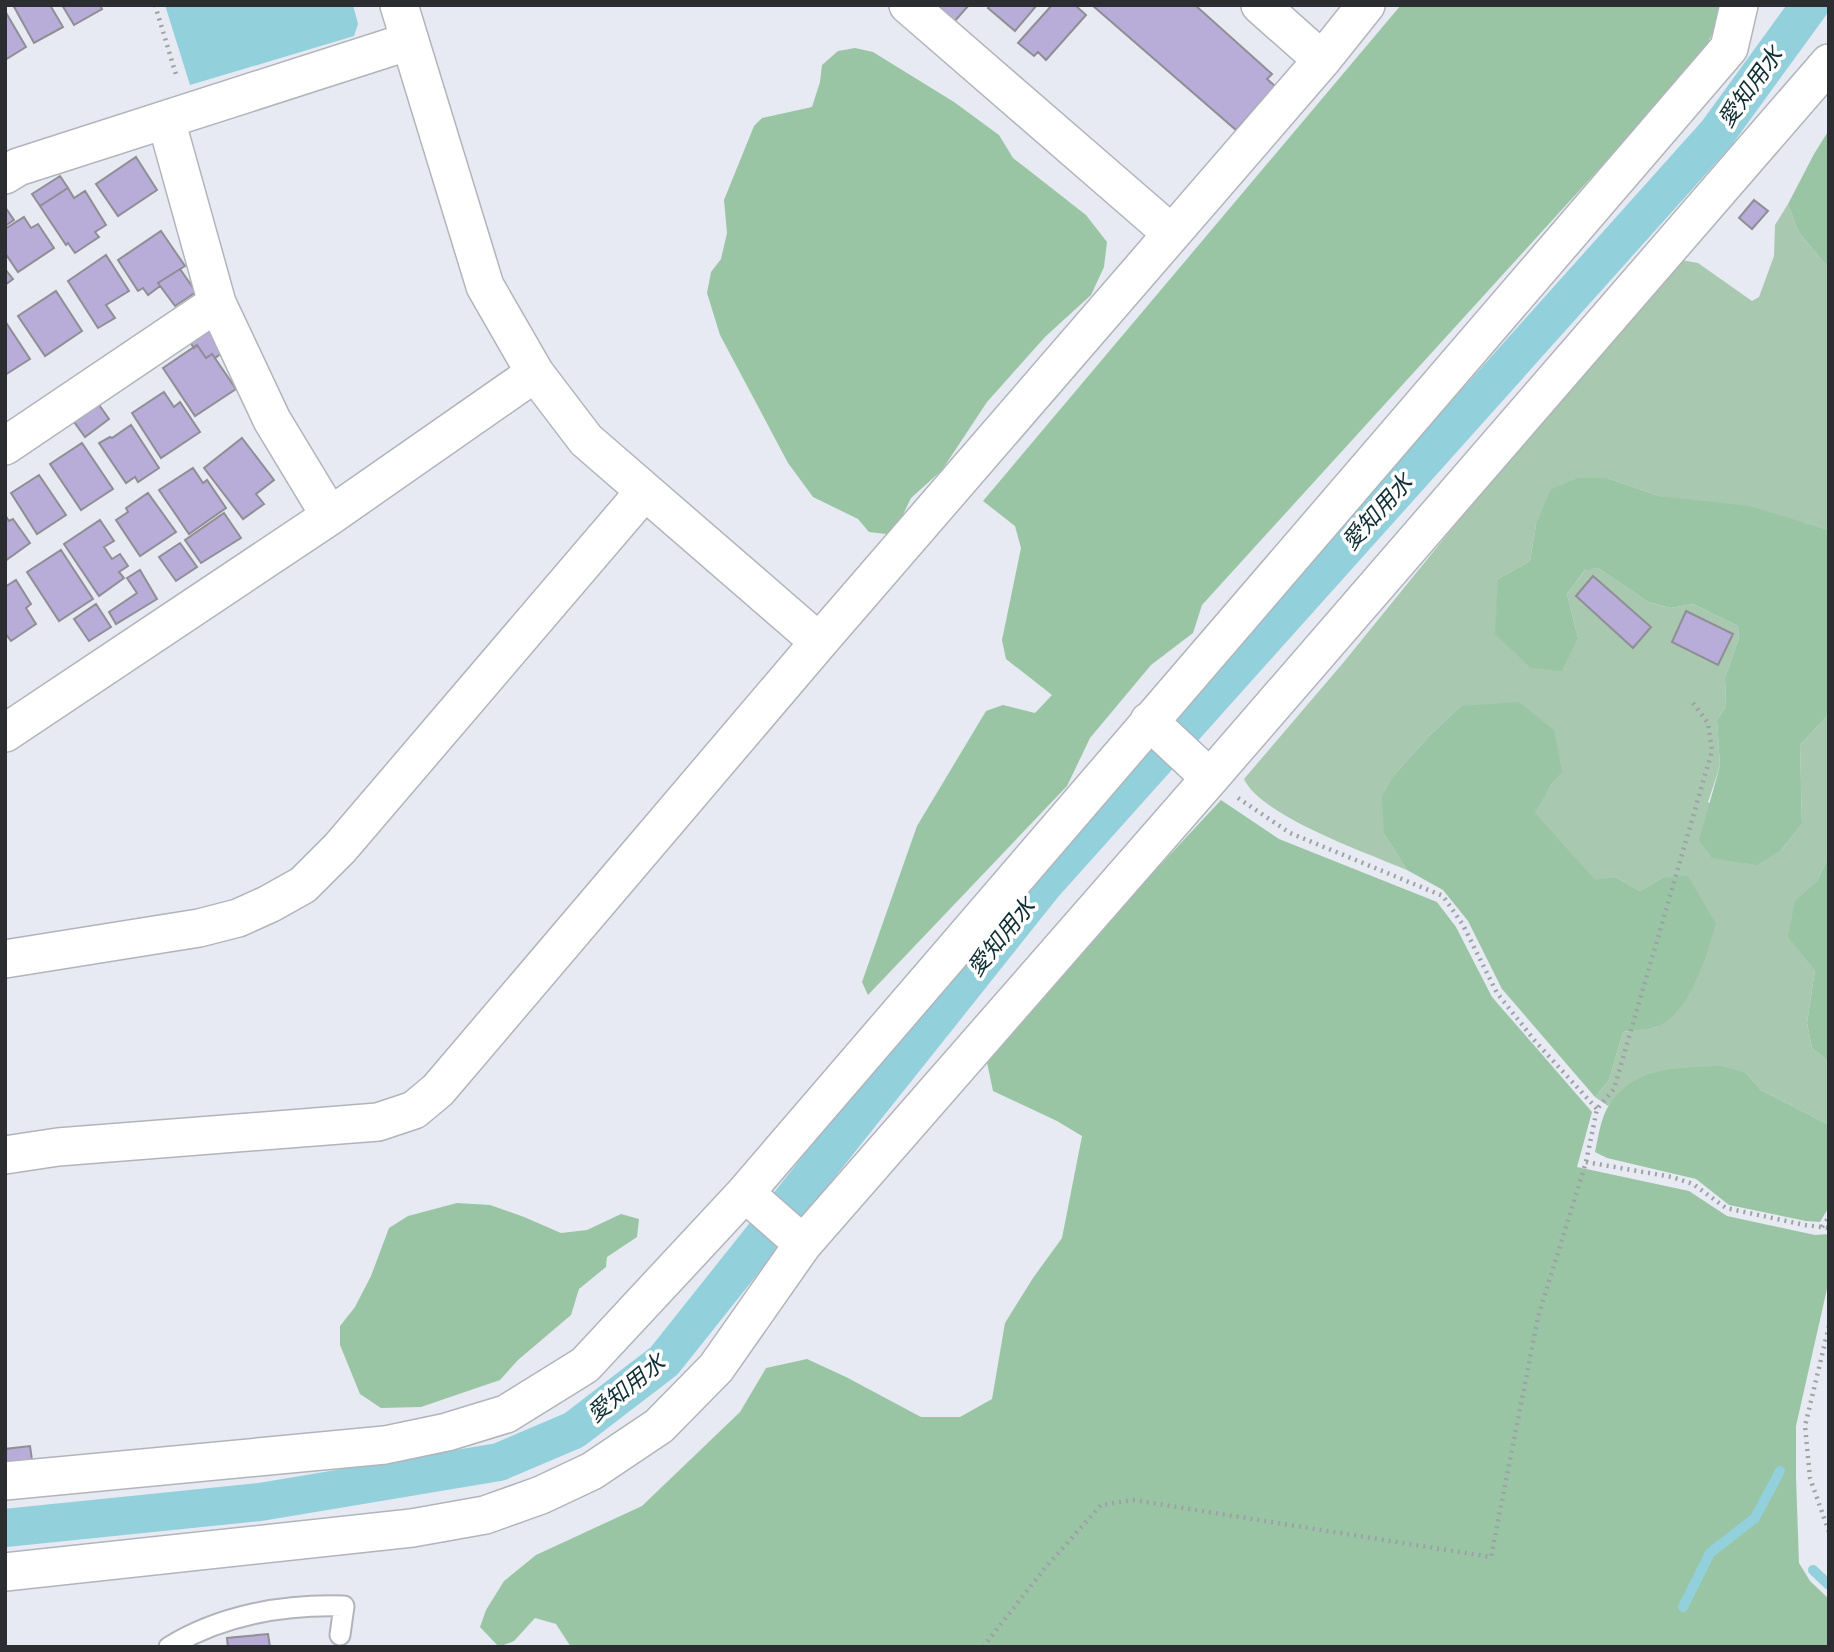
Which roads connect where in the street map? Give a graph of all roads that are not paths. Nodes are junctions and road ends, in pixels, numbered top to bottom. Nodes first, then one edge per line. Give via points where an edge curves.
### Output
1 (399, 5) edge
2 (908, 5) edge
3 (1260, 5) edge
4 (1366, 5) edge
5 (1739, 5) edge
6 (410, 41) junction
7 (1322, 60) junction
8 (1829, 63) edge
9 (177, 117) junction
10 (5, 175) edge
11 (1171, 233) junction
12 (217, 303) junction
13 (535, 373) junction
14 (5, 446) edge
15 (644, 492) junction
16 (330, 516) junction
17 (819, 642) junction
18 (1156, 728) junction
19 (5, 733) edge
20 (1205, 774) junction
21 (5, 959) edge
22 (5, 1155) edge
23 (748, 1196) junction
24 (800, 1241) junction
25 (5, 1481) edge
26 (5, 1572) edge
27 (340, 1635) dead end
28 (169, 1647) edge

1 - 6 street
2 - 11 street
3 - 7 street
4 - 7 street
5 - 18 street via 1729,48
6 - 9 street
6 - 13 street via 485,286
7 - 11 street
8 - 20 street
9 - 10 street
9 - 12 street
11 - 17 street
12 - 14 street
12 - 16 street via 272,420
13 - 15 street via 586,440
13 - 16 street
15 - 17 street
15 - 21 street via 340,848 303,885 239,918 199,928
16 - 19 street
17 - 22 street via 438,1090 414,1110 378,1122
18 - 20 street
18 - 23 street
20 - 24 street
23 - 24 street
23 - 25 street via 585,1364 506,1414 384,1445
24 - 26 street via 716,1367 659,1426 592,1471 541,1495 485,1515 412,1528
27 - 28 lane via 344,1606 307,1604 243,1616 193,1633

